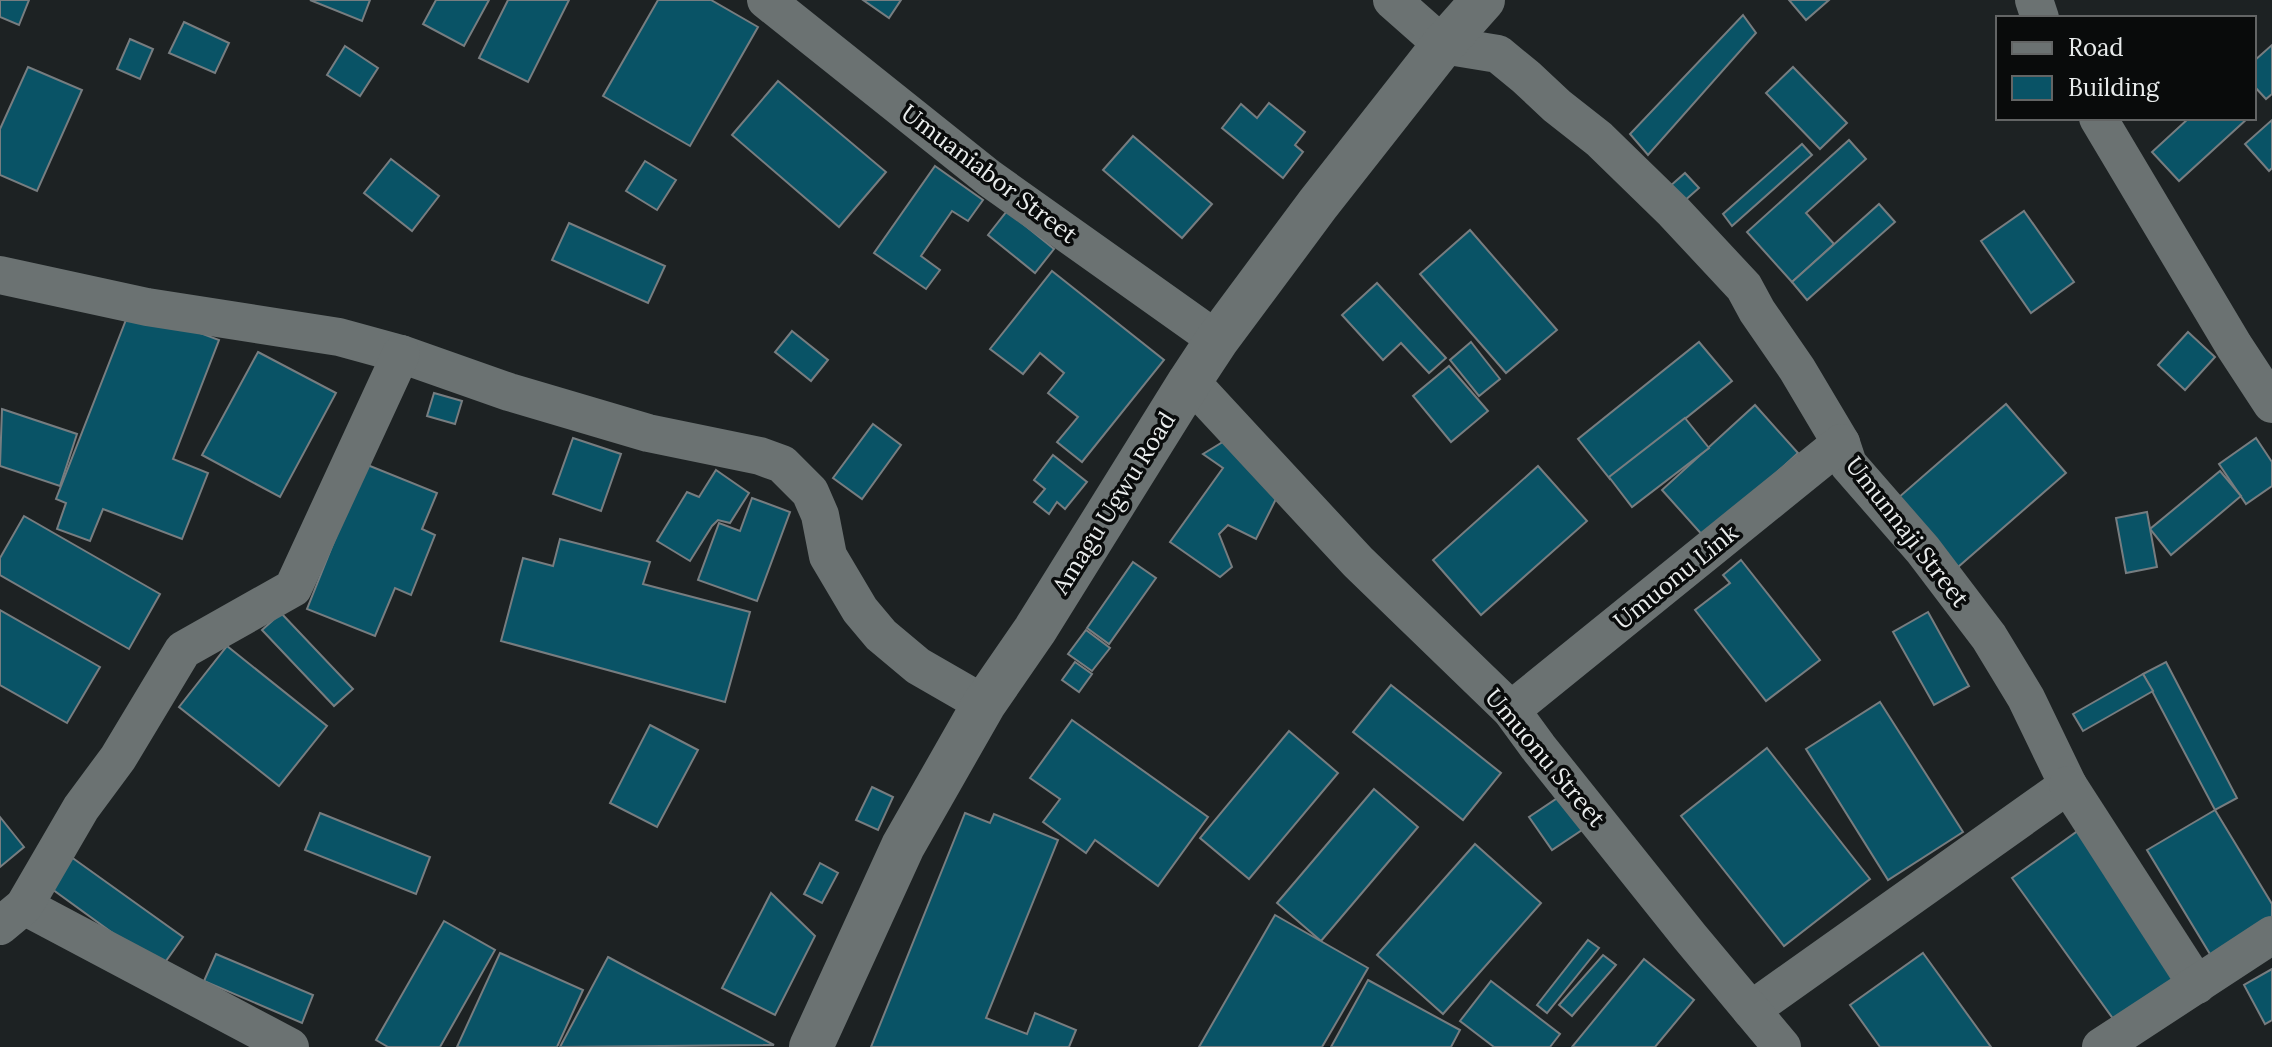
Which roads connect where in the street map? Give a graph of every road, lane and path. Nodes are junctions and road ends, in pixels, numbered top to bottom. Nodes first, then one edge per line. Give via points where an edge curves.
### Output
1 (766, 0) edge
2 (1392, 0) edge
3 (1483, 0) edge
4 (1443, 45) junction
5 (2099, 120) edge
6 (0, 275) edge
7 (1217, 340) junction
8 (401, 354) junction
9 (1190, 381) junction
10 (2272, 404) edge
11 (1841, 443) junction
12 (984, 704) junction
13 (1511, 710) junction
14 (2068, 785) junction
15 (12, 916) edge
16 (2272, 935) edge
17 (2197, 985) junction
18 (1751, 1010) junction
19 (290, 1047) edge
20 (811, 1047) edge
21 (1782, 1047) edge
22 (2101, 1047) edge

1 - 7 street, Umuaniabor Street via 989,178
2 - 4 street
3 - 4 street, Amagu Ugwu Road
4 - 7 street, Amagu Ugwu Road
4 - 11 street, Umunnaji Street via 1498,54 1599,139 1674,212 1744,287
5 - 10 street
6 - 8 street via 147,307 339,337
7 - 9 street, Amagu Ugwu Road
8 - 12 street via 648,433 782,464 810,492 828,556 881,635 918,666
8 - 15 street via 293,588 183,650
9 - 12 street, Amagu Ugwu Road
9 - 13 street, Umuonu Street via 1358,562
11 - 13 street, Umuonu Link
11 - 14 street, Umunnaji Street via 1848,464 1989,637
12 - 20 street, Amagu Ugwu Road via 903,846
13 - 18 street, Umuonu Street
14 - 17 street, Umunnaji Street
14 - 18 street
15 - 19 street
16 - 17 street
17 - 22 street
18 - 21 street, Umuonu Street

